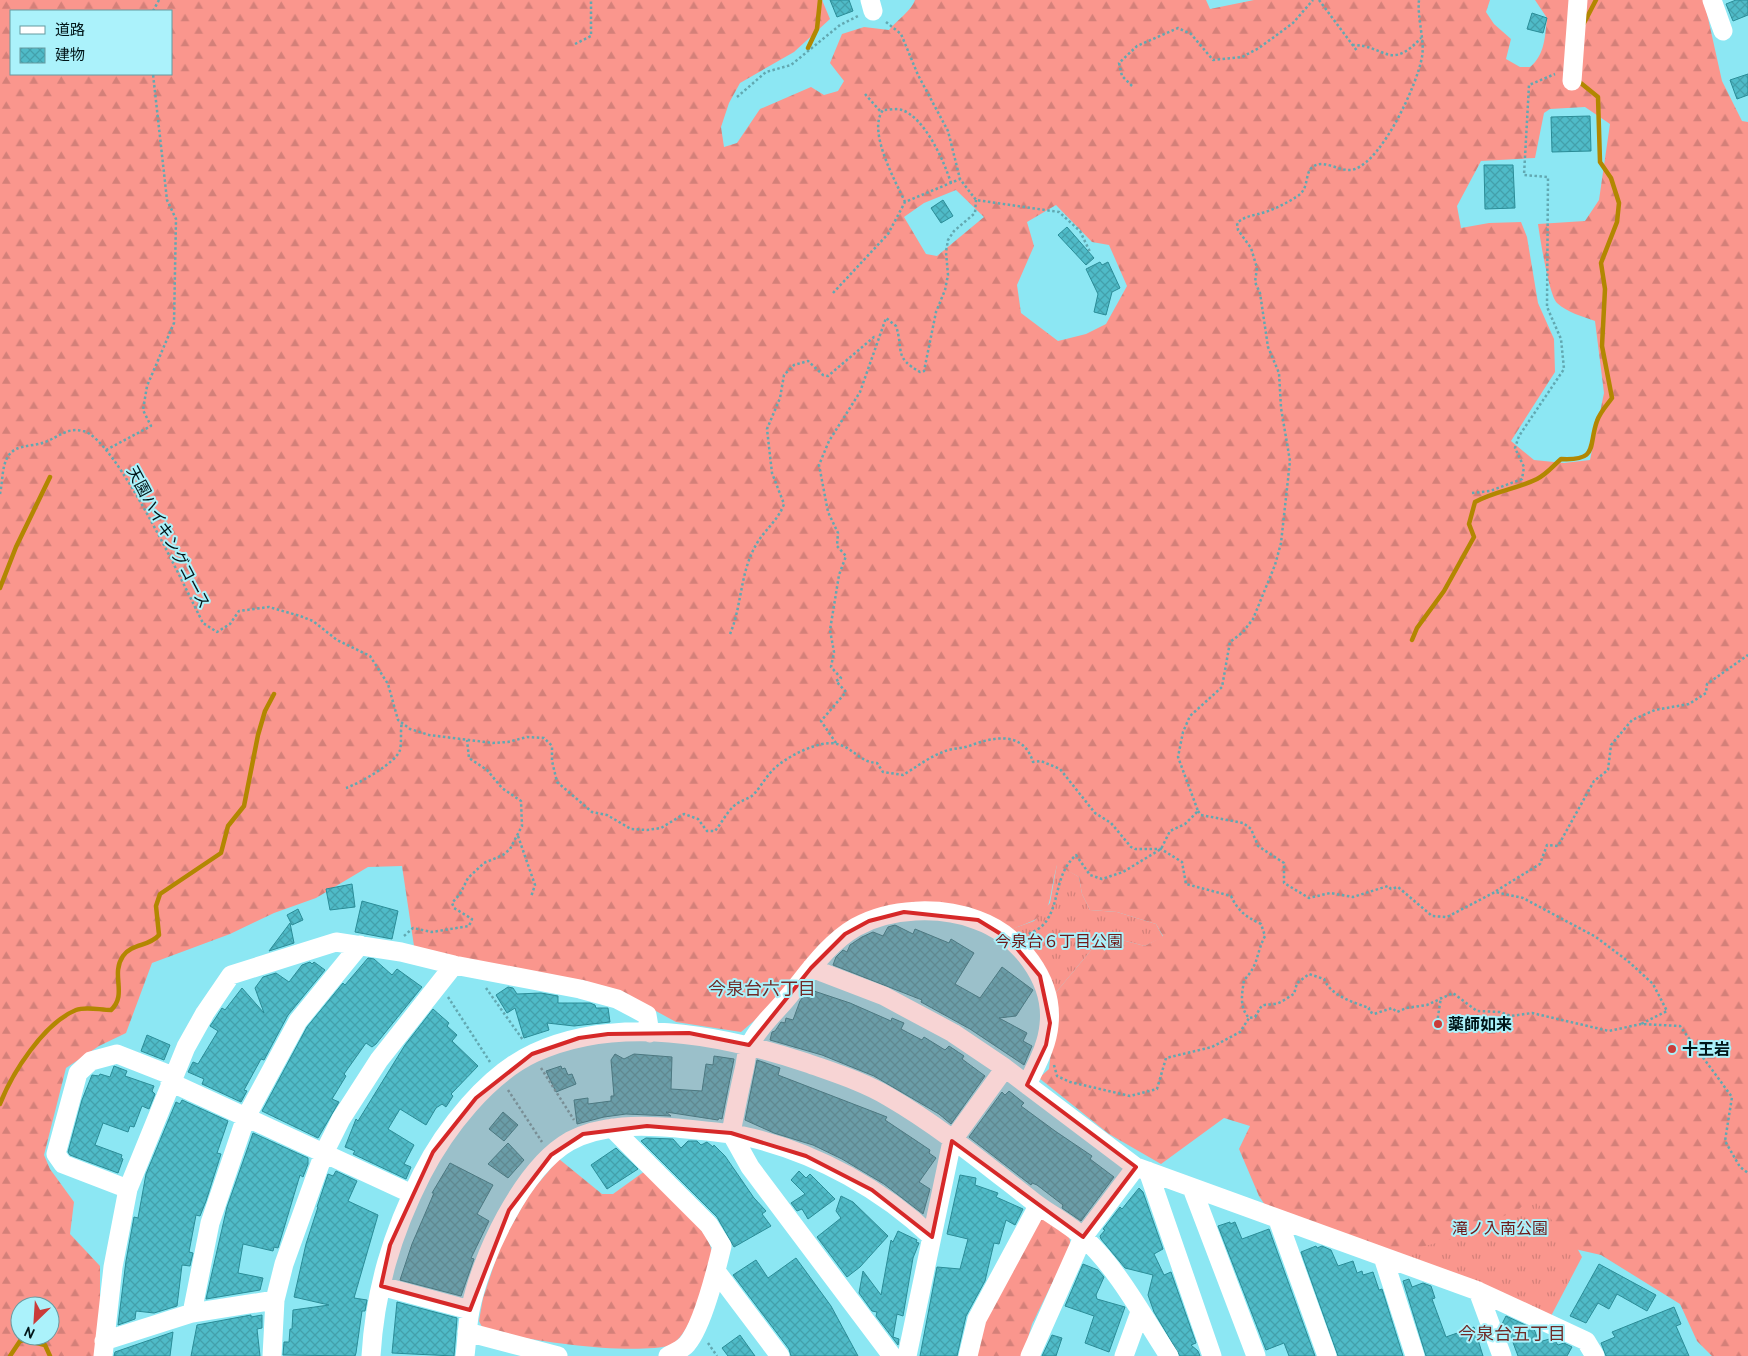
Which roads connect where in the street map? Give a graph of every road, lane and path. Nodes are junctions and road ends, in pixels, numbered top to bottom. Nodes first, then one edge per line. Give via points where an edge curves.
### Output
1 (591, 0) edge
2 (1313, 0) edge
3 (1319, 0) edge
4 (1419, 0) edge
5 (1578, 0) edge
6 (1712, 0) edge
7 (871, 5) edge
8 (1723, 31) dead end
9 (1421, 38) junction
10 (575, 44) dead end
11 (1352, 45) junction
12 (1358, 51) dead end
13 (1573, 74) joint
14 (153, 75) edge
15 (1132, 86) dead end
16 (865, 94) dead end
17 (737, 97) dead end
18 (881, 112) junction
19 (960, 179) junction
20 (950, 183) junction
21 (976, 200) junction
22 (905, 202) junction
23 (1090, 252) dead end
24 (833, 292) dead end
25 (877, 337) junction
26 (106, 450) junction
27 (1472, 492) dead end
28 (0, 494) edge
29 (730, 634) dead end
30 (1748, 655) edge
31 (402, 722) junction
32 (467, 740) junction
33 (836, 744) junction
34 (346, 788) dead end
35 (1198, 811) junction
36 (518, 836) junction
37 (1161, 849) junction
38 (1495, 892) junction
39 (531, 897) dead end
40 (1009, 939) junction
41 (401, 941) dead end
42 (360, 945) junction
43 (454, 965) junction
44 (811, 968) junction
45 (1441, 997) junction
46 (1249, 1018) junction
47 (1437, 1023) dead end
48 (1641, 1024) junction
49 (650, 1033) junction
50 (749, 1045) junction
51 (1046, 1045) junction
52 (1005, 1068) junction
53 (172, 1079) junction
54 (1027, 1085) junction
55 (246, 1117) junction
56 (612, 1128) junction
57 (731, 1133) junction
58 (952, 1141) junction
59 (324, 1153) junction
60 (1142, 1169) junction
61 (1748, 1173) edge
62 (1192, 1188) junction
63 (128, 1189) junction
64 (412, 1194) junction
65 (1038, 1206) junction
66 (1278, 1220) junction
67 (932, 1237) junction
68 (1083, 1237) junction
69 (1383, 1257) junction
70 (716, 1271) junction
71 (381, 1286) junction
72 (1478, 1291) junction
73 (275, 1300) junction
74 (470, 1310) junction
75 (1140, 1312) junction
76 (192, 1313) junction
77 (467, 1332) junction
78 (103, 1349) edge
79 (272, 1356) edge
80 (371, 1356) edge
81 (465, 1356) edge
82 (555, 1356) edge
83 (668, 1356) edge
84 (780, 1356) edge
85 (892, 1356) edge
86 (907, 1356) edge
87 (968, 1356) edge
88 (1030, 1356) edge
89 (1124, 1356) edge
90 (1169, 1356) edge
91 (1212, 1356) edge
92 (1256, 1356) edge
93 (1327, 1356) edge
94 (1415, 1356) edge
95 (1502, 1356) edge
96 (1595, 1356) edge

1 - 10 path via 591,36
2 - 15 path via 1293,23 1242,57 1213,60 1190,34 1178,28 1137,46 1119,63 1122,76
3 - 11 path
4 - 9 path
5 - 13 street
6 - 8 street
7 - 17 path via 840,24 791,65 766,72
7 - 19 path via 901,34 918,75 948,131
9 - 11 path via 1400,55 1389,56 1372,48
9 - 35 path via 1423,56 1405,105 1384,142 1363,164 1354,170 1342,171 1314,166 1309,171 1304,191 1298,197 1265,212 1244,217 1237,223 1258,268 1254,282 1260,293 1268,347 1278,373 1290,461 1282,543 1266,590 1254,620 1230,642 1222,686 1190,716 1183,732 1178,757
11 - 12 path
13 - 27 path via 1529,85 1524,174 1548,177 1547,307 1561,339 1564,369 1519,436 1515,448 1524,467 1522,479 1490,491
14 - 26 path via 167,200 176,219 174,323 147,386 143,410 151,426
16 - 18 path
18 - 20 path via 901,109 914,117 936,151
18 - 22 path via 877,125 879,139
19 - 20 path
19 - 21 path
20 - 22 path
21 - 23 path via 1059,212 1080,231
21 - 25 path via 975,214 948,240 948,275 936,312 924,371 920,372 906,363 900,354 896,326 886,318
22 - 24 path via 888,234
25 - 29 path via 828,376 805,360 784,375 780,398 767,429 774,480 784,504 778,518 756,545
25 - 33 path via 860,392 829,441 819,465 828,512 838,533 838,546 846,556 839,575 830,630 834,652 831,667 840,678 836,681 846,692 821,721
26 - 28 path, 天園ハイキングコース via 85,431 67,430 44,443 20,447 10,452 2,465
26 - 31 path, 天園ハイキングコース via 157,531 203,623 217,632 230,624 239,611 269,607 314,621 337,640 370,656 388,684 398,720
30 - 38 path via 1707,684 1706,693 1689,704 1655,710 1632,720 1611,744 1608,770 1594,781 1558,846 1547,845 1540,864
31 - 32 path via 410,729 429,735
31 - 34 path via 398,753 364,782
32 - 33 path via 508,742 527,737 544,738 552,746 557,782 592,812 607,815 631,829 647,830 662,828 684,814 698,819 707,831 715,830 733,807 752,795 773,770 790,757 825,743
32 - 36 path via 469,758 521,801 523,820
33 - 37 path via 866,762 877,764 884,772 903,775 941,752 991,737 1012,740 1023,745 1033,762 1041,761 1060,769 1095,813 1111,823 1131,847
35 - 37 path via 1185,824 1170,831
35 - 38 path via 1201,815 1243,822 1251,829 1258,846 1284,863 1284,883 1309,898 1330,893 1353,897 1382,887 1398,887 1432,916 1447,917
36 - 39 path via 535,885
36 - 41 path via 503,855 484,863 468,878 452,903 454,908 472,918 469,926 439,932 413,928
37 - 40 path via 1123,872 1102,880 1090,875 1076,855 1068,862 1048,919 1039,929 1023,938
37 - 46 path via 1182,862 1186,884 1231,896 1241,912 1261,924 1265,936 1259,957 1254,970 1244,980 1242,1005
38 - 48 path via 1523,898 1596,937 1653,984 1667,1011
40 - 44 street via 998,930 957,914 904,912 855,927
40 - 51 street via 1031,961 1047,993 1050,1023
42 - 43 street
42 - 53 street via 336,942 231,976 205,1013
42 - 55 street via 298,1021
43 - 49 street via 548,982 617,999 646,1015
43 - 59 street via 379,1060 341,1119
44 - 50 street
44 - 52 street via 884,996 953,1033
45 - 46 path via 1426,1005 1397,1012 1392,1008 1374,1014 1369,1008 1345,999 1326,985 1324,979 1309,974 1296,983 1294,994 1275,1004 1262,1005 1255,1017
45 - 47 path
45 - 48 path via 1453,994 1477,1011 1511,1016 1532,1013 1609,1030
46 - 51 path via 1240,1032 1212,1047 1166,1058 1157,1089 1130,1096 1057,1076
48 - 61 path via 1680,1026 1712,1069 1732,1097 1725,1141
49 - 50 street via 689,1033
49 - 64 street via 579,1038 516,1063 476,1098 448,1132 433,1152
50 - 57 street
50 - 58 street via 842,1075 888,1097
51 - 54 street
52 - 54 street
52 - 58 street
53 - 55 street
53 - 63 street
53 - 63 street via 118,1054 92,1061 78,1073 56,1154 63,1164
54 - 60 street
55 - 59 street
55 - 76 street via 210,1223
56 - 57 street via 647,1126
56 - 70 street via 709,1225 722,1246
56 - 74 street via 583,1134 567,1142 551,1155 522,1190 500,1229
57 - 67 street via 833,1167 872,1190
57 - 85 street via 750,1166
58 - 65 street
58 - 67 street
59 - 64 street
59 - 73 street via 294,1231
60 - 62 street
60 - 68 street
60 - 91 street
62 - 66 street
62 - 92 street
63 - 78 street via 112,1267
64 - 71 street via 390,1245
65 - 68 street
65 - 87 street via 976,1319
66 - 69 street
66 - 93 street
67 - 86 street
68 - 75 street
68 - 88 street
69 - 72 street
69 - 94 street
70 - 83 street via 687,1345
70 - 84 street
71 - 74 street
71 - 80 street
72 - 95 street
72 - 96 street via 1586,1340
73 - 76 street
73 - 79 street
74 - 77 street
75 - 89 street
75 - 90 street
76 - 78 street
77 - 81 street
77 - 82 street

